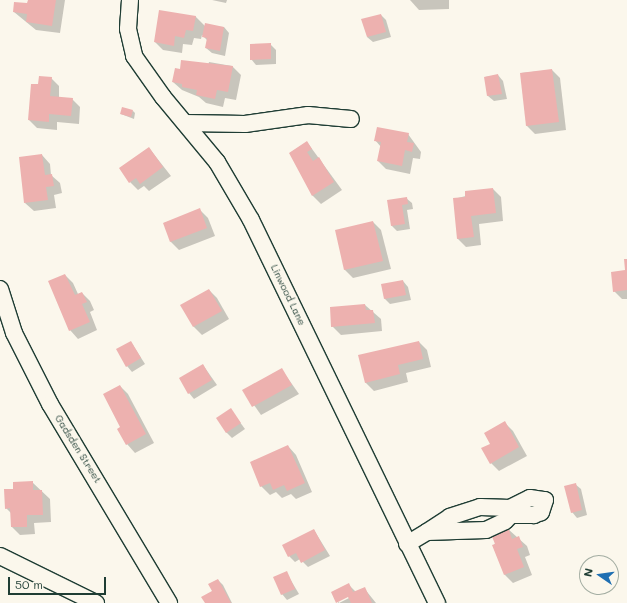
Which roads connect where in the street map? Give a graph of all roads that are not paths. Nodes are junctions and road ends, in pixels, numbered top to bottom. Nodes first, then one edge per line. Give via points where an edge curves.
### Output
1 (130, 0) edge
2 (351, 119) dead end
3 (185, 123) junction
4 (0, 289) edge
5 (427, 532) junction
6 (408, 544) junction
7 (0, 556) edge
8 (96, 603) edge
9 (170, 603) edge
10 (437, 603) edge

1 - 3 street, Linwood Lane via 128,29 134,56 163,98
2 - 3 street via 308,115 245,124
3 - 6 street, Linwood Lane via 217,162 251,220
4 - 9 street, Gadsden Street via 14,332 50,404
5 - 5 street via 486,530 506,521 510,512 480,507 450,516
5 - 6 street
6 - 10 street, Linwood Lane
7 - 8 street

